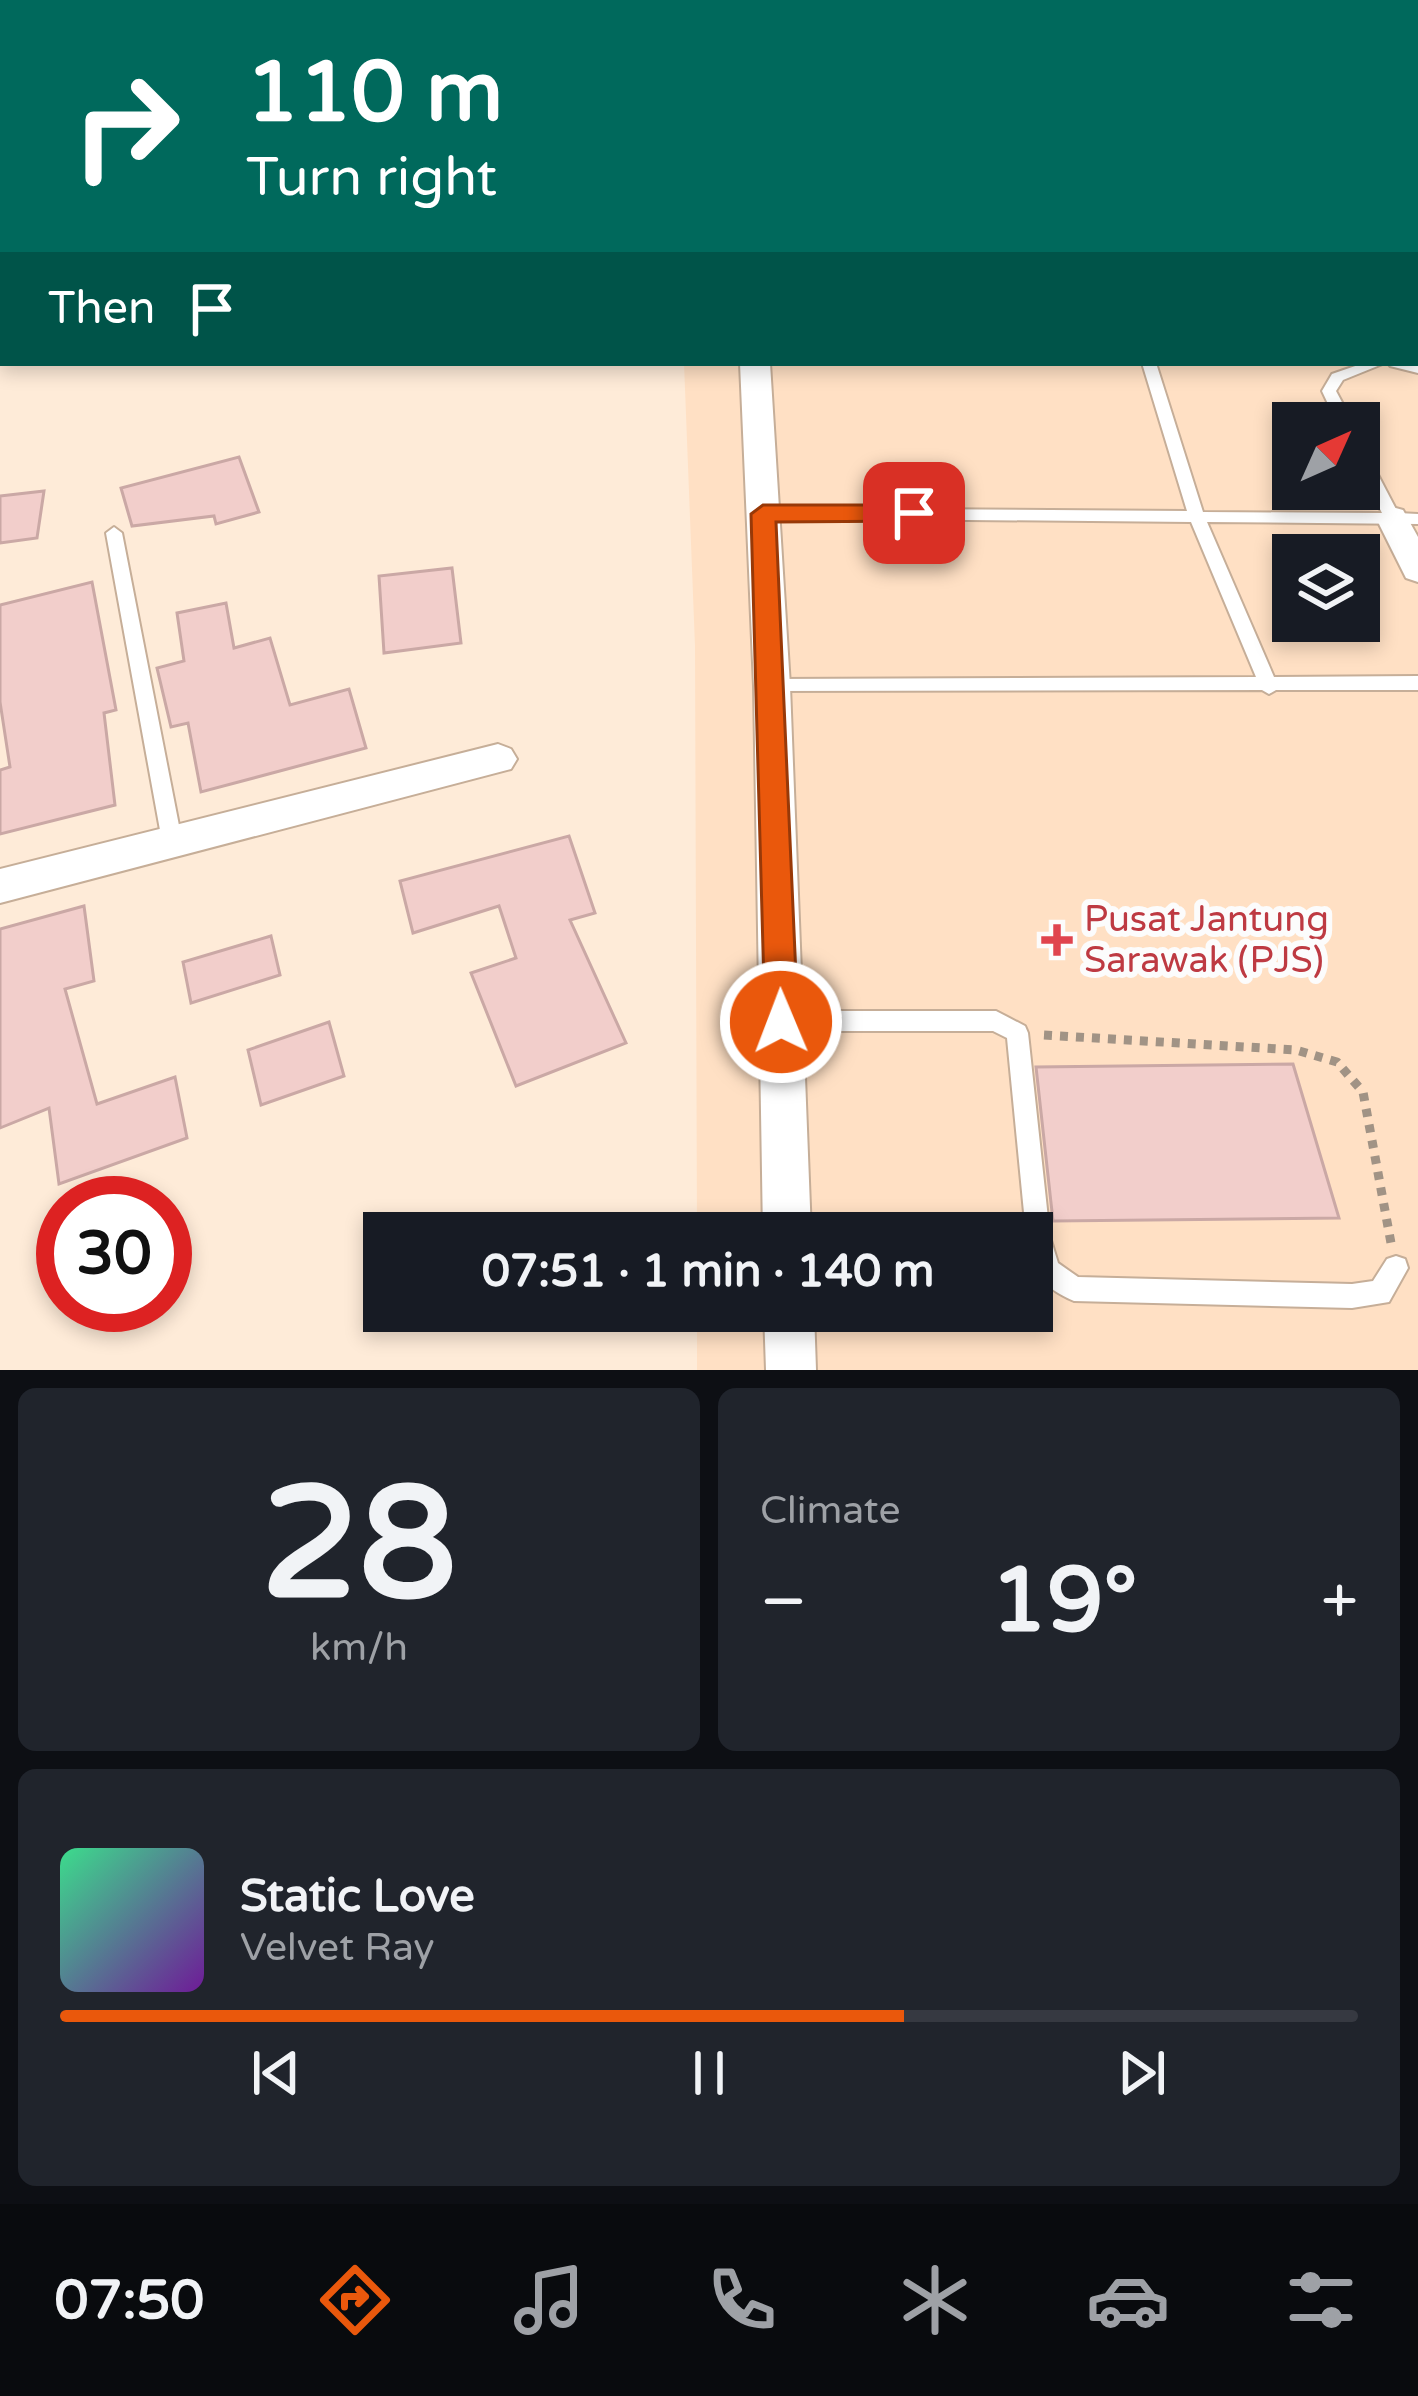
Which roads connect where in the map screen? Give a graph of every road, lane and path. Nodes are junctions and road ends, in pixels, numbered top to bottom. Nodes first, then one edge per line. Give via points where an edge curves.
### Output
1 (755, 366) edge
2 (1150, 366) edge
3 (1369, 366) edge
4 (1334, 402) edge
5 (1380, 482) edge
6 (763, 514) junction
7 (1196, 515) junction
8 (1405, 519) edge
9 (114, 533) dead end
10 (1418, 570) edge
11 (1418, 683) edge
12 (772, 686) junction
13 (1269, 687) junction
14 (498, 758) dead end
15 (172, 841) junction
16 (0, 886) edge
17 (781, 1022) junction
18 (1017, 1033) junction
19 (786, 1212) edge
20 (1396, 1268) joint
21 (790, 1332) edge
22 (791, 1370) edge

1 - 6 street
2 - 7 lane
3 - 4 lane via 1337,377 1329,391
5 - 8 lane
6 - 7 lane
6 - 12 street
7 - 8 lane
7 - 13 lane
8 - 10 street
9 - 15 lane
11 - 13 lane
12 - 13 lane
12 - 17 street
14 - 15 street
15 - 16 street
17 - 18 lane via 980,1020
17 - 19 street
18 - 20 path via 1296,1050 1336,1062 1363,1092
18 - 20 lane via 1038,1237 1048,1270 1074,1289 1352,1296 1380,1293
21 - 22 street

